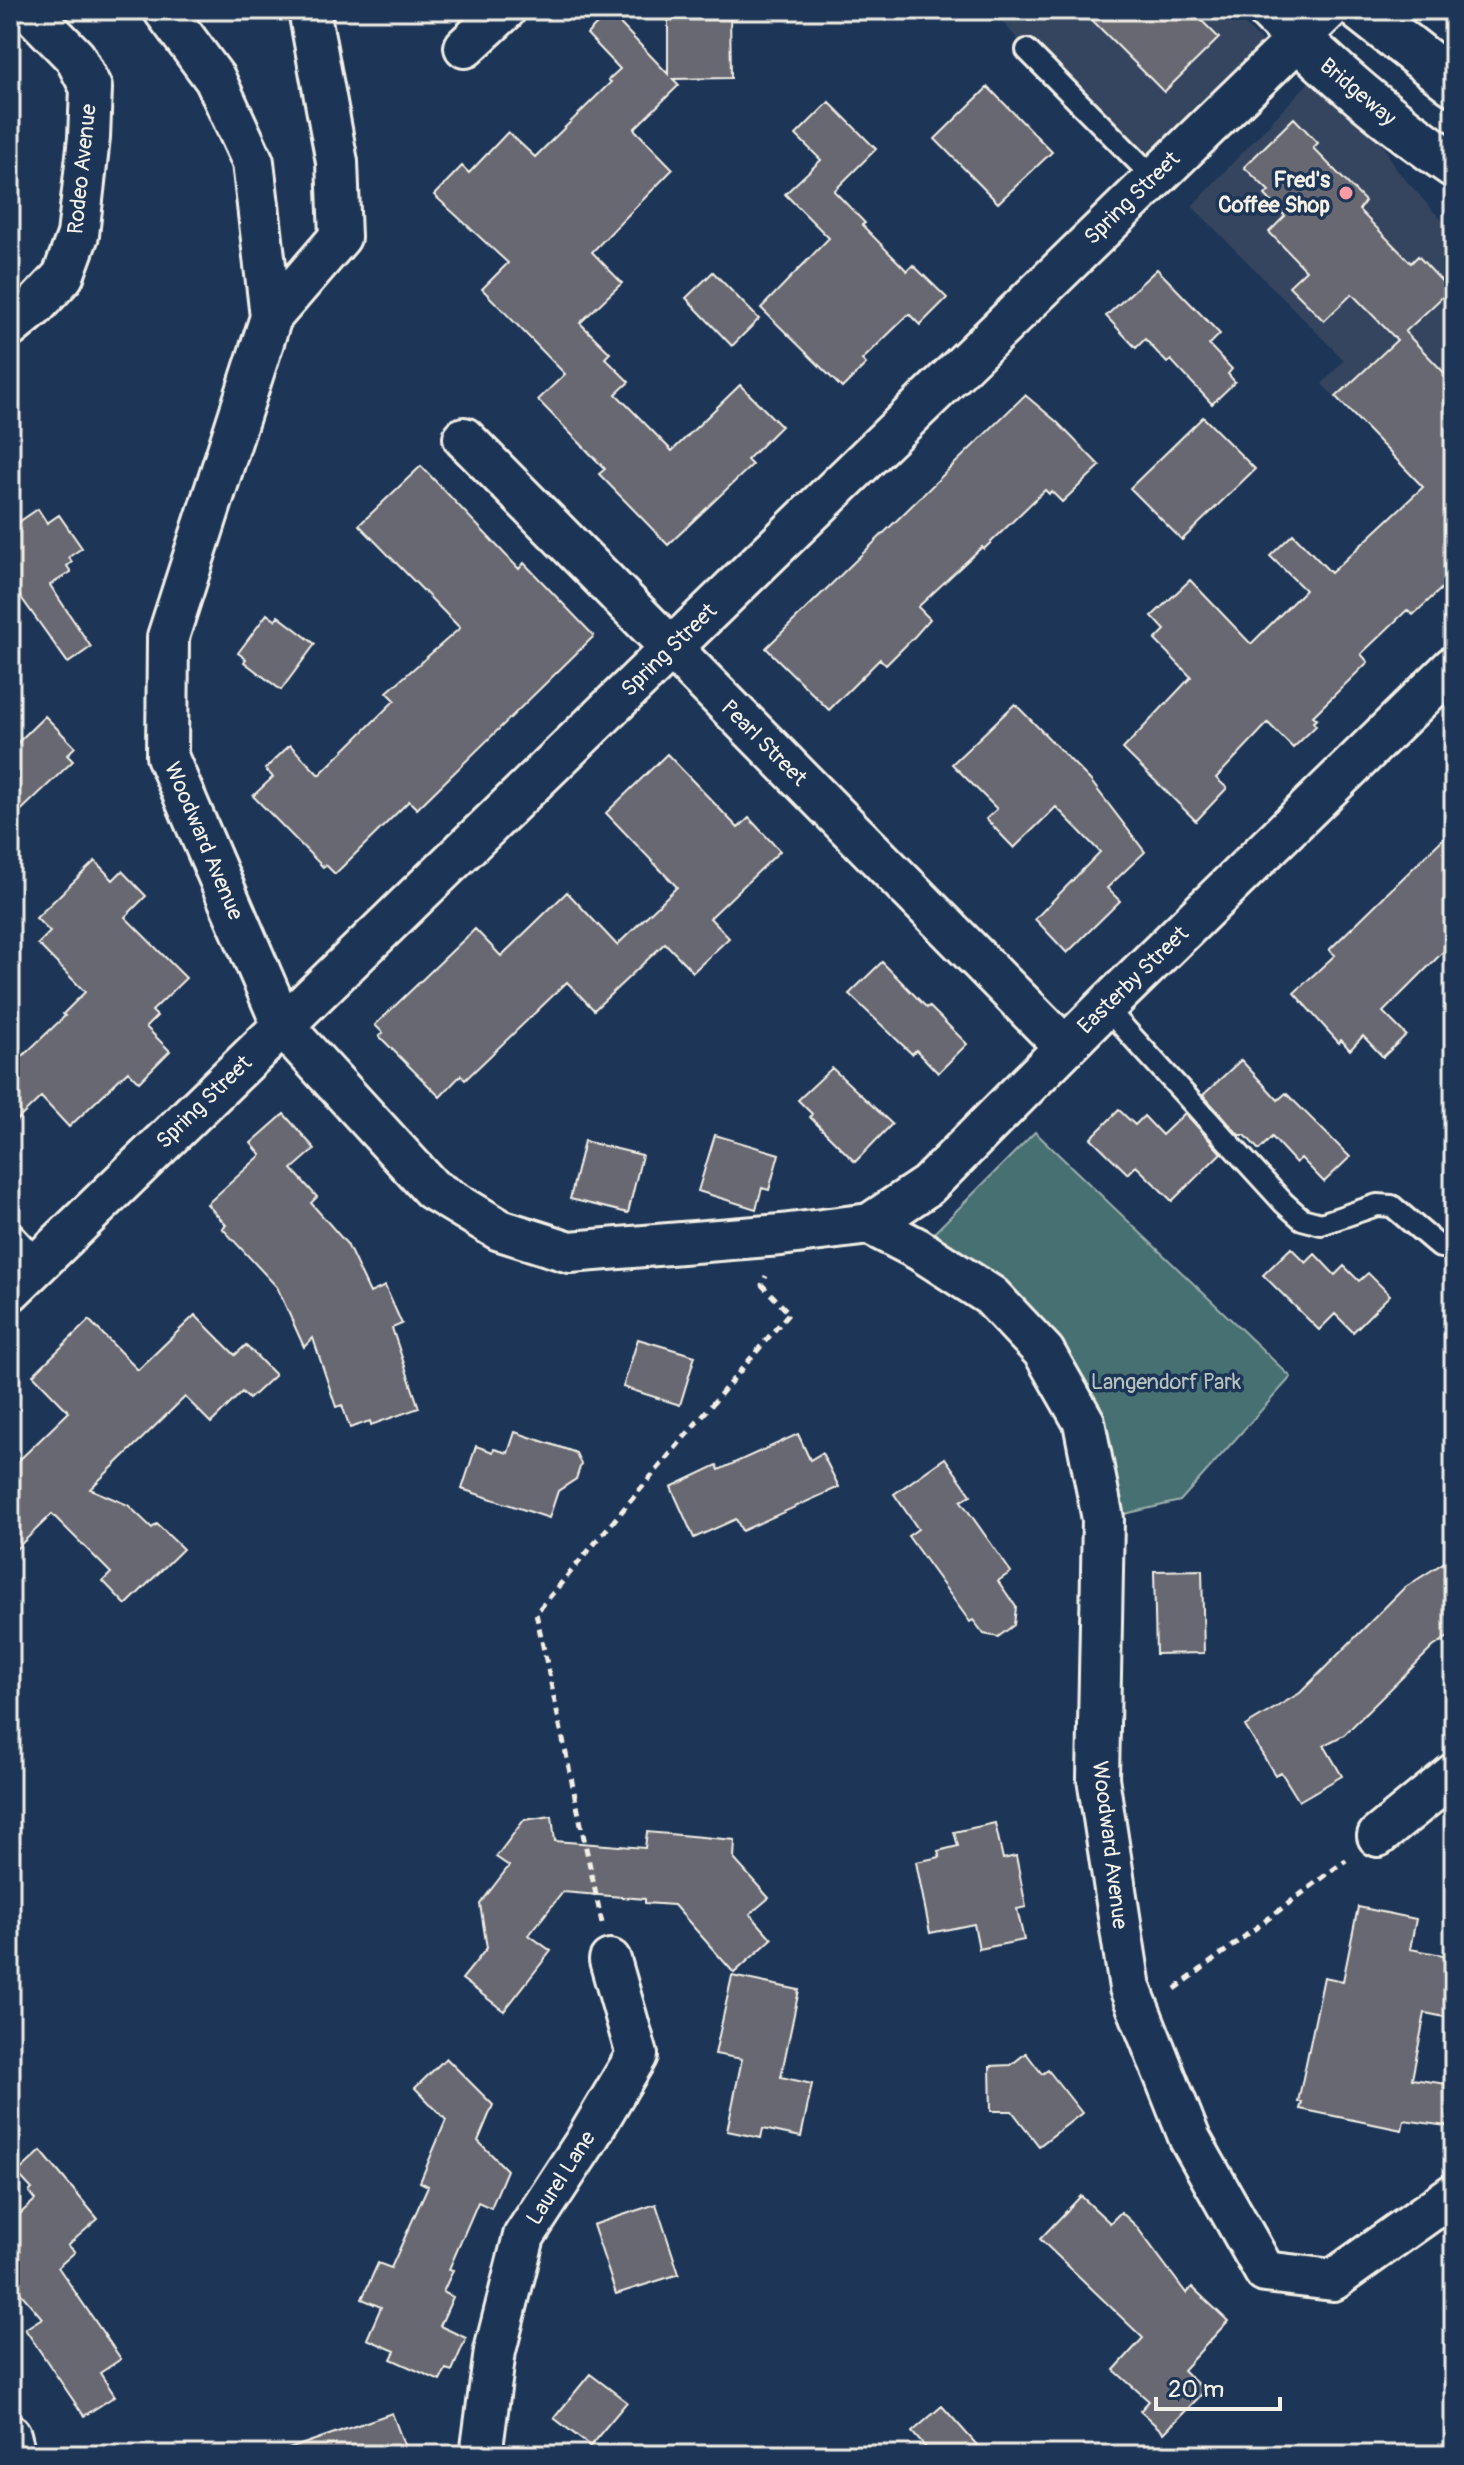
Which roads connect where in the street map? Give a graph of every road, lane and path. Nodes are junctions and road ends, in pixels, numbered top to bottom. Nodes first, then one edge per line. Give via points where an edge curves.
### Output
1 (29, 10) edge
2 (164, 10) edge
3 (309, 10) edge
4 (505, 10) edge
5 (1361, 10) edge
6 (1299, 20) edge
7 (465, 47) dead end
8 (1027, 50) dead end
9 (1454, 83) edge
10 (1454, 165) edge
11 (1153, 177) junction
12 (271, 317) junction
13 (10, 327) edge
14 (464, 438) dead end
15 (670, 649) junction
16 (1454, 666) edge
17 (1105, 1007) junction
18 (283, 1026) junction
19 (1065, 1047) junction
20 (870, 1224) junction
21 (10, 1231) edge
22 (781, 1235) joint
23 (1440, 1247) dead end
24 (40, 1263) junction
25 (10, 1291) edge
26 (789, 1313) dead end
27 (1454, 1774) edge
28 (1378, 1836) joint
29 (610, 1960) joint
30 (1140, 2014) junction
31 (1454, 2194) edge
32 (10, 2435) edge
33 (15, 2455) edge
34 (481, 2455) edge

1 - 13 street, Rodeo Avenue via 75,57 91,88 89,138 78,235 63,276
2 - 12 street via 215,79 253,162
3 - 12 street, Woodward Avenue via 337,162 340,237
4 - 7 street
5 - 9 main road
6 - 10 main road, Bridgeway via 1389,119
6 - 11 street, Spring Street
8 - 11 lane
11 - 15 street, Spring Street
12 - 18 street, Woodward Avenue via 168,637 167,756
14 - 15 street, Pearl Street
15 - 18 street, Spring Street
15 - 19 street, Pearl Street
16 - 17 street, Easterby Street
17 - 19 street, Easterby Street
17 - 23 lane via 1302,1219 1321,1224 1377,1205 1392,1206
18 - 22 street, Woodward Avenue via 432,1189 500,1230 570,1252
18 - 24 street, Spring Street
19 - 20 street, Easterby Street via 927,1186
20 - 22 street, Easterby Street
20 - 30 street, Woodward Avenue via 991,1296 1044,1352 1084,1422 1103,1519 1098,1778 1130,1988
21 - 24 lane
24 - 25 street, Spring Street
26 - 29 path via 536,1613
27 - 28 street
28 - 30 path
29 - 34 street, Laurel Lane via 637,2055 524,2236 495,2351
30 - 31 street, Woodward Avenue via 1190,2139 1265,2272 1333,2280
32 - 33 street

